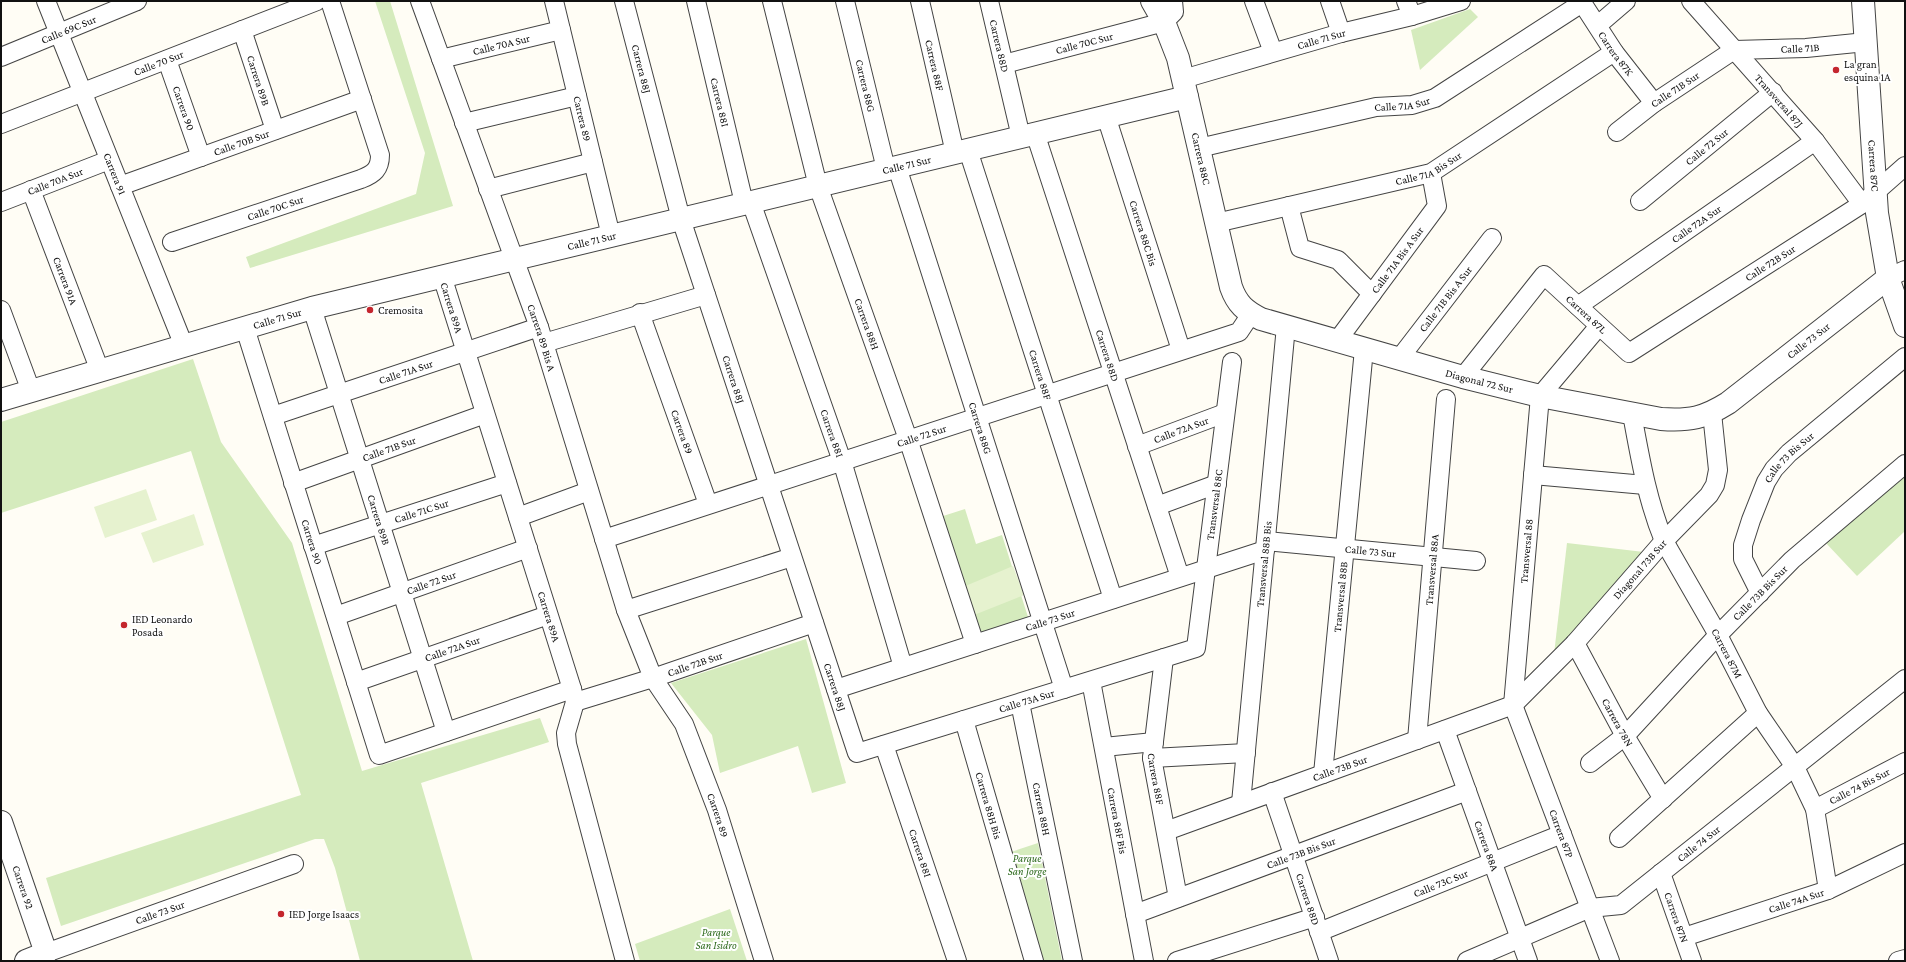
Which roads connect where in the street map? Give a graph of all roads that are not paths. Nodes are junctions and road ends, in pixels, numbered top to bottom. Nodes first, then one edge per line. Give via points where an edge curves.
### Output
1 (46, 1) edge
2 (137, 1) edge
3 (317, 1) edge
4 (330, 1) edge
5 (420, 1) edge
6 (554, 1) edge
7 (624, 1) edge
8 (696, 1) edge
9 (772, 1) edge
10 (845, 1) edge
11 (920, 1) edge
12 (989, 1) edge
13 (1152, 1) edge
14 (1173, 1) edge
15 (1254, 1) edge
16 (1330, 1) edge
17 (1461, 1) edge
18 (1626, 1) edge
19 (1691, 1) edge
20 (1863, 1) edge
21 (1581, 2) edge
22 (1409, 9) edge
23 (1164, 22) junction
24 (1598, 25) junction
25 (242, 30) junction
26 (561, 30) junction
27 (1341, 32) junction
28 (59, 33) junction
29 (1866, 42) junction
30 (1734, 50) junction
31 (1273, 52) junction
32 (1614, 52) junction
33 (1, 57) edge
34 (441, 59) junction
35 (167, 60) junction
36 (1004, 64) junction
37 (1185, 88) junction
38 (1773, 92) junction
39 (83, 93) junction
40 (577, 96) junction
41 (362, 99) junction
42 (1654, 103) junction
43 (1106, 116) junction
44 (1, 124) edge
45 (464, 124) junction
46 (275, 130) junction
47 (1617, 132) dead end
48 (1028, 135) junction
49 (1815, 141) junction
50 (1198, 148) junction
51 (961, 151) junction
52 (201, 157) junction
53 (110, 160) junction
54 (593, 162) junction
55 (1905, 166) edge
56 (891, 168) junction
57 (1431, 173) junction
58 (120, 186) junction
59 (818, 186) junction
60 (488, 189) junction
61 (31, 190) junction
62 (1868, 198) junction
63 (1640, 201) dead end
64 (1, 202) edge
65 (748, 203) junction
66 (1289, 206) junction
67 (681, 219) junction
68 (1216, 222) junction
69 (611, 236) junction
70 (1492, 238) dead end
71 (172, 242) dead end
72 (513, 259) junction
73 (1897, 274) edge
74 (442, 276) junction
75 (1372, 294) junction
76 (706, 295) junction
77 (1578, 306) junction
78 (312, 308) junction
79 (1, 310) edge
80 (640, 313) junction
81 (1251, 314) junction
82 (1286, 326) junction
83 (1599, 326) junction
84 (1905, 326) edge
85 (245, 328) junction
86 (541, 335) junction
87 (1337, 341) junction
88 (184, 346) junction
89 (1364, 349) junction
90 (1181, 350) junction
91 (466, 351) junction
92 (1629, 353) joint
93 (1905, 357) edge
94 (1399, 359) junction
95 (1232, 362) dead end
96 (100, 371) junction
97 (1113, 373) junction
98 (1463, 377) junction
99 (31, 392) junction
100 (340, 393) junction
101 (1047, 394) junction
102 (1540, 396) junction
103 (1446, 399) dead end
104 (1, 400) edge
105 (1225, 413) junction
106 (1712, 413) junction
107 (485, 414) junction
108 (1632, 414) junction
109 (272, 416) junction
110 (978, 417) junction
111 (908, 439) junction
112 (1138, 446) junction
113 (361, 459) junction
114 (842, 461) junction
115 (1905, 464) edge
116 (1533, 474) junction
117 (294, 483) junction
118 (507, 483) junction
119 (1217, 484) junction
120 (768, 485) junction
121 (1645, 485) junction
122 (589, 491) junction
123 (708, 504) junction
124 (1157, 506) junction
125 (518, 517) junction
126 (381, 524) junction
127 (604, 539) junction
128 (1664, 541) junction
129 (1265, 545) junction
130 (314, 546) junction
131 (528, 548) junction
132 (1345, 548) junction
133 (792, 557) junction
134 (1432, 557) junction
135 (1476, 561) dead end
136 (1205, 569) junction
137 (1180, 577) junction
138 (403, 592) junction
139 (1760, 594) junction
140 (1113, 599) junction
141 (626, 610) junction
142 (548, 614) junction
143 (336, 616) junction
144 (1042, 622) junction
145 (814, 623) junction
146 (1718, 635) junction
147 (1575, 643) junction
148 (975, 644) junction
149 (1196, 648) joint
150 (423, 658) junction
151 (1164, 658) junction
152 (903, 667) junction
153 (653, 678) junction
154 (1905, 678) edge
155 (1091, 681) junction
156 (356, 682) junction
157 (836, 689) junction
158 (1064, 689) junction
159 (573, 696) junction
160 (1020, 703) junction
161 (1513, 705) junction
162 (1758, 713) junction
163 (964, 720) junction
164 (1445, 730) junction
165 (446, 732) junction
166 (1625, 736) junction
167 (1417, 740) junction
168 (884, 745) junction
169 (1104, 747) junction
170 (1153, 750) junction
171 (857, 753) joint
172 (1246, 753) junction
173 (379, 756) joint
174 (1905, 762) edge
175 (1590, 763) dead end
176 (1795, 767) junction
177 (1324, 774) junction
178 (1467, 791) junction
179 (1272, 792) junction
180 (1663, 799) junction
181 (1241, 803) junction
182 (1814, 809) junction
183 (1, 822) edge
184 (1166, 831) junction
185 (1562, 834) junction
186 (1619, 838) dead end
187 (1905, 854) edge
188 (1294, 855) junction
189 (1492, 861) junction
190 (294, 864) dead end
191 (1660, 873) junction
192 (1828, 890) junction
193 (1178, 898) junction
194 (1590, 908) junction
195 (1135, 914) junction
196 (1317, 924) junction
197 (1684, 937) junction
198 (1520, 938) junction
199 (59, 954) edge
200 (1905, 959) edge
201 (26, 961) edge
202 (625, 961) edge
203 (764, 961) edge
204 (957, 961) edge
205 (1034, 961) edge
206 (1073, 961) edge
207 (1144, 961) edge
208 (1177, 961) edge
209 (1329, 961) edge
210 (1467, 961) edge
211 (1528, 961) edge
212 (1610, 961) edge
213 (1692, 961) edge
214 (1898, 961) edge

1 - 28 street, Carrera 91
2 - 28 street, Calle 69C Sur
3 - 25 street, Calle 70 Sur
4 - 41 street
5 - 34 street, Carrera 89 Bis A
6 - 26 street, Carrera 89
7 - 67 street, Carrera 88J
8 - 65 street, Carrera 88I
9 - 59 street, Carrera 88H
10 - 56 street, Carrera 88G
11 - 51 street, Carrera 88F
12 - 36 street, Carrera 88D
13 - 23 street, Carrera 88C
14 - 23 street via 1174,12
15 - 31 street
16 - 27 street
17 - 22 street, Calle 71 Sur
18 - 24 street
19 - 30 street, Transversal 87J
20 - 29 street, Carrera 87C
21 - 24 street, Carrera 87K
21 - 50 street, Calle 71A Sur via 1435,98 1412,105 1376,107
22 - 27 street, Calle 71 Sur
23 - 36 street, Calle 70C Sur
23 - 37 street, Carrera 88C via 1178,58
24 - 32 street, Carrera 87K
25 - 35 street, Calle 70 Sur
25 - 46 street, Carrera 89B
26 - 34 street, Calle 70A Sur
26 - 40 street, Carrera 89
27 - 31 street, Calle 71 Sur
28 - 33 street, Calle 69C Sur
28 - 39 street, Carrera 91
29 - 30 street, Calle 71B via 1806,48
29 - 62 street, Carrera 87C
30 - 38 street, Transversal 87J
30 - 42 street, Calle 71B Sur
31 - 37 street, Calle 71 Sur
32 - 42 street, Carrera 87K
32 - 57 street, Calle 71A Bis Sur
34 - 45 street, Carrera 89 Bis A
35 - 39 street, Calle 70 Sur
35 - 52 street, Carrera 90
36 - 48 street, Carrera 88D
37 - 43 street, Calle 71 Sur
37 - 50 street, Carrera 88C
38 - 49 street, Transversal 87J
38 - 63 street, Calle 72 Sur
39 - 44 street, Calle 70 Sur
39 - 53 street, Carrera 91
40 - 45 street
40 - 54 street, Carrera 89
41 - 46 street, Calle 70B Sur
41 - 71 street, Calle 70C Sur via 380,154 380,163 371,176
42 - 47 street, Calle 71B Sur
43 - 48 street, Calle 71 Sur
43 - 90 street, Carrera 88C Bis
45 - 60 street, Carrera 89 Bis A
46 - 52 street, Calle 70B Sur
48 - 51 street, Calle 71 Sur
48 - 97 street, Carrera 88D
49 - 62 street, Transversal 87J
49 - 77 street, Calle 72A Sur
50 - 68 street, Carrera 88C
51 - 56 street, Calle 71 Sur
51 - 101 street, Carrera 88F
52 - 58 street, Calle 70B Sur
53 - 58 street, Carrera 91
53 - 61 street, Calle 70A Sur
54 - 60 street
54 - 69 street, Carrera 89
55 - 62 street, Calle 72B Sur
56 - 59 street, Calle 71 Sur
56 - 110 street, Carrera 88G
57 - 66 street, Calle 71A Bis Sur
57 - 75 street, Calle 71A Bis A Sur via 1437,206
58 - 88 street, Carrera 91
59 - 65 street, Calle 71 Sur
59 - 111 street, Carrera 88H
60 - 72 street, Carrera 89 Bis A
61 - 64 street, Calle 70A Sur
61 - 96 street, Carrera 91A
62 - 73 street, Carrera 87C
62 - 92 street, Calle 72B Sur
65 - 67 street, Calle 71 Sur
65 - 114 street, Carrera 88I
66 - 68 street, Calle 71A Bis Sur
66 - 75 street via 1300,248 1338,260
67 - 69 street, Calle 71 Sur
67 - 76 street, Carrera 88J
68 - 81 street, Carrera 88C via 1235,299
69 - 72 street, Calle 71 Sur
70 - 94 street, Calle 71B Bis A Sur
72 - 74 street, Calle 71 Sur
72 - 86 street, Carrera 89 Bis A
73 - 84 street, Carrera 87C
73 - 106 street, Calle 73 Sur via 1745,391
74 - 78 street, Calle 71 Sur
74 - 91 street, Carrera 89A
75 - 87 street, Calle 71A Bis A Sur
76 - 80 street, Calle 71A Sur
76 - 120 street, Carrera 88J
77 - 83 street, Carrera 87L
77 - 98 street, Carrera 87L via 1544,275
78 - 85 street, Calle 71 Sur
78 - 100 street, Carrera 89B
79 - 99 street
80 - 86 street, Calle 71A Sur
80 - 123 street, Carrera 89
81 - 82 street, Diagonal 72 Sur
81 - 90 street, Calle 72 Sur via 1239,332
82 - 87 street, Diagonal 72 Sur
82 - 129 street, Transversal 88B Bis
83 - 92 street, Carrera 87L
83 - 102 street
85 - 88 street, Calle 71 Sur
85 - 109 street, Carrera 90
86 - 91 street, Calle 71A Sur
86 - 122 street, Carrera 89 Bis A
87 - 89 street, Diagonal 72 Sur
88 - 96 street, Calle 71 Sur
89 - 94 street, Diagonal 72 Sur
89 - 132 street, Transversal 88B
90 - 97 street, Calle 72 Sur
91 - 100 street, Calle 71A Sur
91 - 107 street, Carrera 89A
93 - 139 street, Calle 73 Bis Sur via 1789,453 1774,469 1751,520 1743,546 1743,559
94 - 98 street, Diagonal 72 Sur
95 - 105 street, Transversal 88C
96 - 99 street, Calle 71 Sur
97 - 101 street, Calle 72 Sur
97 - 112 street, Carrera 88D
98 - 102 street, Diagonal 72 Sur
99 - 104 street, Calle 71 Sur
100 - 109 street, Calle 71A Sur
100 - 113 street, Carrera 89B
101 - 110 street, Calle 72 Sur
101 - 140 street, Carrera 88F
102 - 108 street, Diagonal 72 Sur
102 - 116 street, Transversal 88
103 - 134 street, Transversal 88A
105 - 112 street, Calle 72A Sur
105 - 119 street, Transversal 88C
106 - 108 street, Diagonal 72 Sur via 1677,420
106 - 128 street, Diagonal 73B Sur via 1718,470 1715,485 1709,495
107 - 113 street, Calle 71B Sur
107 - 118 street, Carrera 89A
108 - 121 street, Carrera 87M
109 - 117 street, Carrera 90
110 - 111 street, Calle 72 Sur
110 - 144 street, Carrera 88G
111 - 114 street, Calle 72 Sur
111 - 148 street, Carrera 88H
112 - 124 street, Carrera 88D
113 - 117 street, Calle 71B Sur
113 - 126 street, Carrera 89B
114 - 120 street, Calle 72 Sur
114 - 152 street, Carrera 88I
115 - 139 street, Calle 73B Bis Sur via 1792,560
116 - 121 street
116 - 161 street, Transversal 88
117 - 130 street, Carrera 90
118 - 125 street, Carrera 89A
118 - 126 street, Calle 71C Sur
119 - 124 street
119 - 136 street, Transversal 88C
120 - 123 street, Calle 72 Sur
120 - 133 street, Carrera 88J
121 - 128 street, Carrera 87M
122 - 125 street
122 - 127 street, Carrera 89 Bis A
123 - 127 street, Calle 72 Sur
124 - 137 street, Carrera 88D
125 - 131 street, Carrera 89A
126 - 130 street, Calle 71C Sur
126 - 138 street, Carrera 89B
127 - 141 street, Carrera 89 Bis A
128 - 146 street, Carrera 87M
128 - 147 street, Diagonal 73B Sur
129 - 132 street, Calle 73 Sur
129 - 136 street, Calle 73 Sur
129 - 172 street, Transversal 88B Bis
130 - 143 street, Carrera 90
131 - 138 street, Calle 72 Sur
131 - 142 street, Carrera 89A
132 - 134 street, Calle 73 Sur
132 - 177 street, Transversal 88B
133 - 141 street
133 - 145 street, Carrera 88J
134 - 135 street, Calle 73 Sur
134 - 167 street, Transversal 88A
136 - 137 street, Calle 73 Sur
136 - 149 street, Transversal 88C
137 - 140 street, Calle 73 Sur
138 - 143 street, Calle 72 Sur
138 - 150 street, Carrera 89B
139 - 146 street, Calle 73B Bis Sur
140 - 144 street, Calle 73 Sur
141 - 153 street, Carrera 89 Bis A
142 - 150 street, Calle 72A Sur
142 - 159 street, Carrera 89A
143 - 156 street, Carrera 90
144 - 148 street, Calle 73 Sur
144 - 158 street, Carrera 88G
145 - 153 street, Calle 72B Sur
145 - 157 street, Carrera 88J
146 - 162 street, Carrera 87M
146 - 166 street, Calle 73B Bis Sur
147 - 161 street, Diagonal 73B Sur
147 - 166 street, Carrera 78N
148 - 152 street, Calle 73 Sur
149 - 151 street, Calle 73A Sur
150 - 156 street, Calle 72A Sur
150 - 165 street, Carrera 89B
151 - 155 street, Calle 73A Sur
151 - 170 street, Carrera 88F
152 - 157 street, Calle 73 Sur
153 - 159 street, Calle 72B Sur
153 - 203 street, Carrera 89 via 684,724 717,810
154 - 176 street, Calle 74 Sur
155 - 158 street, Calle 73A Sur
155 - 169 street, Carrera 88F Bis
156 - 173 street, Carrera 90
157 - 171 street, Carrera 88J
158 - 160 street, Calle 73A Sur
159 - 165 street, Calle 72B Sur
159 - 202 street via 566,733 567,744
160 - 163 street, Calle 73A Sur
160 - 206 street, Carrera 88H
161 - 164 street, Calle 73B Sur
161 - 185 street, Carrera 87P
162 - 176 street, Carrera 87M
162 - 180 street
163 - 168 street, Calle 73A Sur
163 - 205 street, Carrera 88H Bis
164 - 167 street, Calle 73B Sur
164 - 178 street, Carrera 88A
165 - 173 street, Calle 72B Sur
166 - 175 street, Calle 73B Bis Sur
166 - 180 street, Carrera 78N
167 - 177 street, Calle 73B Sur
168 - 171 street, Calle 73A Sur
168 - 204 street, Carrera 88I
169 - 170 street
169 - 195 street, Carrera 88F Bis
170 - 172 street
170 - 184 street, Carrera 88F
172 - 181 street, Transversal 88B Bis
174 - 182 street, Calle 74 Bis Sur
176 - 182 street, Carrera 87M
176 - 191 street, Calle 74 Sur
177 - 179 street, Calle 73B Sur
178 - 188 street, Calle 73B Bis Sur
178 - 189 street, Carrera 88A
179 - 181 street, Calle 73B Sur
179 - 188 street, Carrera 88D
180 - 186 street
181 - 184 street, Calle 73B Sur
182 - 192 street, Carrera 87M
183 - 199 street, Carrera 92
184 - 193 street, Carrera 88F
185 - 189 street, Calle 73C Sur
185 - 194 street, Carrera 87P
187 - 192 street, Calle 74A Sur
188 - 193 street, Calle 73B Bis Sur
188 - 196 street, Carrera 88D
189 - 196 street, Calle 73C Sur
189 - 198 street, Carrera 88A
190 - 199 street, Calle 73 Sur
191 - 194 street, Calle 74 Sur via 1621,905
191 - 197 street, Carrera 87N
192 - 197 street, Calle 74A Sur
193 - 195 street, Calle 73B Bis Sur
194 - 198 street, Calle 74 Sur
194 - 212 street, Carrera 87P
195 - 207 street, Carrera 88F Bis
196 - 208 street, Calle 73C Sur
196 - 209 street, Carrera 88D
197 - 213 street, Carrera 87N
198 - 210 street, Calle 74 Sur
198 - 211 street, Carrera 88A
199 - 201 street, Calle 73 Sur
200 - 214 street

